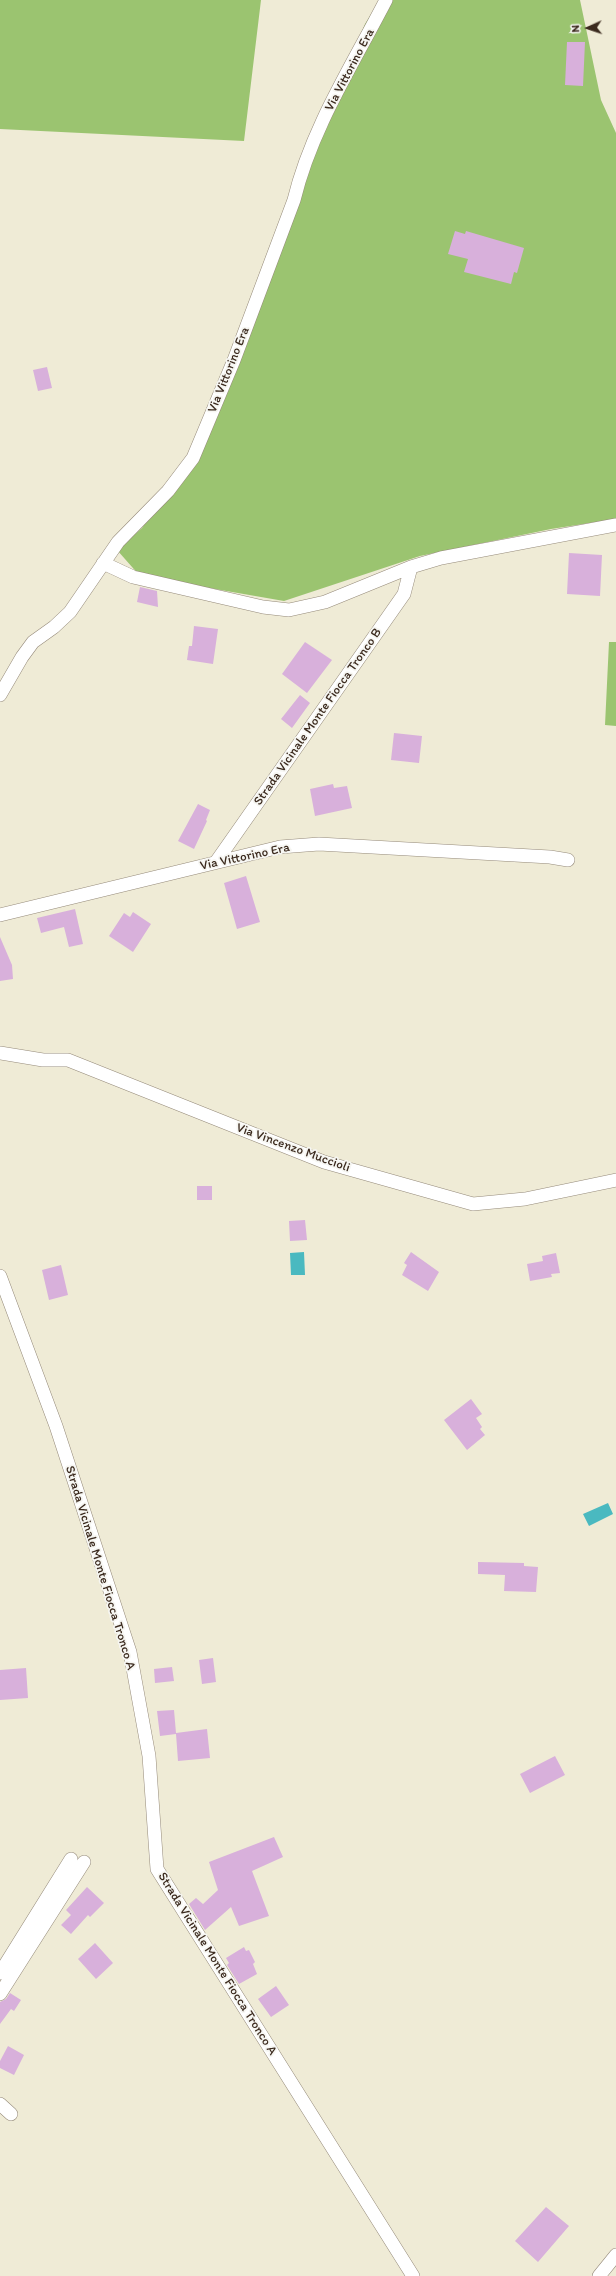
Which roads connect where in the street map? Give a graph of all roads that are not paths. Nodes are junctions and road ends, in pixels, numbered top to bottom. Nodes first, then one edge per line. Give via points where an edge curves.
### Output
1 (386, 0) edge
2 (616, 525) edge
3 (104, 563) junction
4 (411, 567) junction
5 (0, 695) edge
6 (568, 860) dead end
7 (216, 862) junction
8 (0, 915) edge
9 (0, 1053) edge
10 (616, 1180) edge
11 (0, 1276) edge
12 (0, 1974) edge
13 (0, 1994) edge
14 (0, 2104) edge
15 (11, 2114) dead end
16 (616, 2255) edge
17 (413, 2276) edge
18 (599, 2276) edge

1 - 3 street, Via Vittorino Era via 318,131 234,360 193,458 168,491 118,542
2 - 4 street via 442,558
3 - 4 street via 133,577 263,607 289,610 325,602
3 - 5 street, Via Vittorino Era via 70,612 33,642
4 - 7 street, Strada Vicinale Monte Fiocca Tronco B via 404,594
6 - 7 street, Via Vittorino Era via 319,844 280,847
7 - 8 street, Via Vittorino Era
9 - 10 street, Via Vincenzo Muccioli via 43,1060 68,1060 324,1162 473,1204 525,1199
11 - 17 street, Strada Vicinale Monte Fiocca Tronco A via 56,1426 130,1652 149,1756 157,1869
12 - 13 street via 77,1860
14 - 15 street
16 - 18 street

